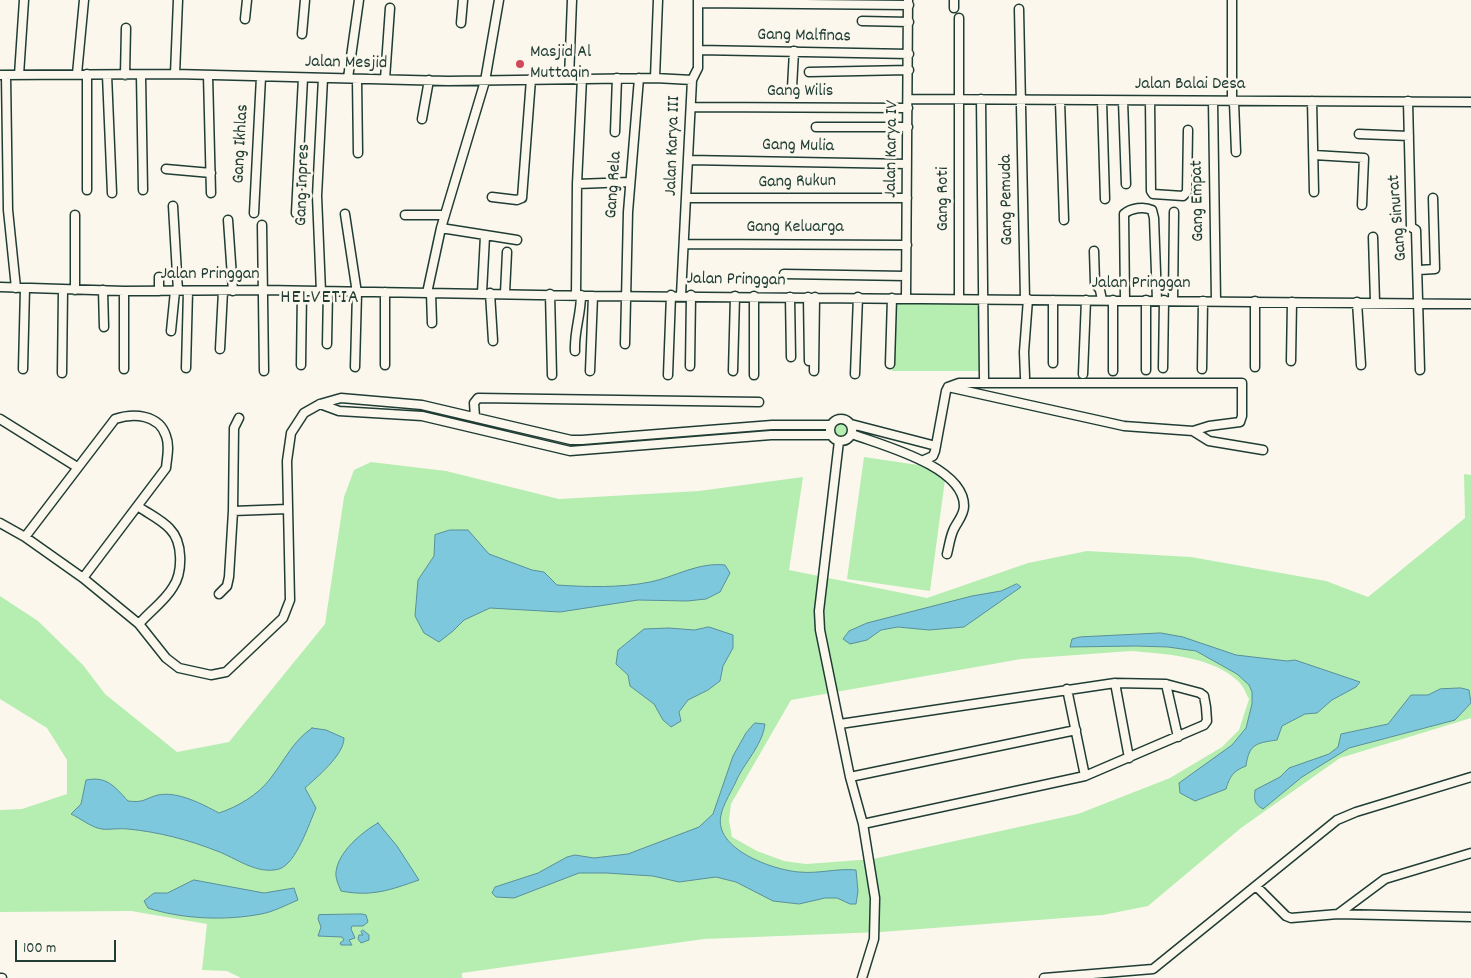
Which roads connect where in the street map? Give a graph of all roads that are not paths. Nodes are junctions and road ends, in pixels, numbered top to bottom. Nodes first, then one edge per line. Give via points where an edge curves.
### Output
1 (24, 0) edge
2 (84, 0) edge
3 (178, 0) edge
4 (247, 0) edge
5 (306, 0) edge
6 (359, 0) edge
7 (463, 0) edge
8 (499, 0) edge
9 (572, 0) edge
10 (658, 0) edge
11 (1232, 0) edge
12 (698, 2) edge
13 (908, 3) edge
14 (390, 8) dead end
15 (1019, 8) dead end
16 (959, 18) dead end
17 (245, 19) dead end
18 (862, 21) dead end
19 (909, 22) junction
20 (461, 24) dead end
21 (126, 28) dead end
22 (302, 34) dead end
23 (699, 50) junction
24 (794, 51) junction
25 (909, 54) junction
26 (908, 70) junction
27 (809, 72) dead end
28 (77, 74) junction
29 (87, 74) junction
30 (175, 74) junction
31 (19, 75) junction
32 (107, 75) junction
33 (125, 75) junction
34 (208, 75) junction
35 (3, 76) edge
36 (141, 76) junction
37 (261, 77) junction
38 (303, 78) junction
39 (323, 78) junction
40 (348, 78) junction
41 (569, 78) junction
42 (582, 78) junction
43 (617, 78) junction
44 (638, 78) junction
45 (655, 78) junction
46 (357, 79) junction
47 (385, 79) junction
48 (531, 79) junction
49 (429, 80) junction
50 (692, 80) junction
51 (485, 81) junction
52 (792, 88) dead end
53 (908, 99) junction
54 (959, 99) junction
55 (982, 100) junction
56 (1020, 101) junction
57 (1060, 101) junction
58 (1102, 101) junction
59 (1123, 101) junction
60 (1150, 101) junction
61 (1213, 101) junction
62 (1312, 101) junction
63 (1408, 101) junction
64 (1233, 102) junction
65 (1471, 102) edge
66 (691, 107) junction
67 (908, 108) junction
68 (422, 119) dead end
69 (816, 127) dead end
70 (908, 127) junction
71 (1188, 130) dead end
72 (616, 132) dead end
73 (1359, 134) dead end
74 (1409, 136) junction
75 (1236, 152) dead end
76 (358, 153) dead end
77 (1314, 155) junction
78 (689, 160) junction
79 (907, 164) junction
80 (166, 169) dead end
81 (211, 173) junction
82 (630, 182) junction
83 (577, 184) junction
84 (1126, 184) dead end
85 (87, 190) dead end
86 (143, 190) dead end
87 (1314, 192) dead end
88 (112, 193) dead end
89 (211, 193) dead end
90 (492, 197) dead end
91 (687, 198) junction
92 (907, 198) junction
93 (1433, 198) dead end
94 (1105, 199) dead end
95 (1362, 205) dead end
96 (173, 206) dead end
97 (4, 210) edge
98 (1174, 212) dead end
99 (254, 213) dead end
100 (296, 213) dead end
101 (345, 214) dead end
102 (75, 215) dead end
103 (406, 215) dead end
104 (445, 215) junction
105 (228, 220) dead end
106 (1064, 220) dead end
107 (262, 225) dead end
108 (441, 228) junction
109 (485, 236) junction
110 (1373, 237) dead end
111 (516, 240) dead end
112 (684, 244) junction
113 (907, 245) junction
114 (1094, 251) dead end
115 (507, 252) dead end
116 (1418, 270) junction
117 (784, 274) dead end
118 (906, 276) junction
119 (159, 277) dead end
120 (0, 287) edge
121 (16, 288) junction
122 (25, 288) junction
123 (63, 290) junction
124 (75, 290) junction
125 (103, 290) junction
126 (264, 290) junction
127 (124, 291) junction
128 (159, 291) junction
129 (176, 291) junction
130 (188, 291) junction
131 (223, 291) junction
132 (233, 291) junction
133 (302, 291) junction
134 (324, 292) junction
135 (385, 292) junction
136 (357, 293) junction
137 (429, 293) junction
138 (486, 293) junction
139 (505, 293) junction
140 (550, 294) junction
141 (579, 295) junction
142 (626, 295) junction
143 (671, 295) junction
144 (681, 295) junction
145 (691, 295) junction
146 (593, 296) junction
147 (735, 296) junction
148 (754, 296) junction
149 (790, 297) junction
150 (812, 297) junction
151 (858, 297) junction
152 (892, 298) junction
153 (906, 298) junction
154 (959, 298) junction
155 (982, 298) junction
156 (1026, 299) junction
157 (1053, 300) junction
158 (1086, 300) junction
159 (1102, 300) junction
160 (1113, 300) junction
161 (1125, 300) junction
162 (1146, 300) junction
163 (1160, 300) junction
164 (1173, 300) junction
165 (1203, 301) junction
166 (1216, 301) junction
167 (1255, 302) junction
168 (1292, 302) junction
169 (1357, 302) junction
170 (1375, 302) junction
171 (1419, 303) junction
172 (1471, 304) edge
173 (432, 323) dead end
174 (104, 327) dead end
175 (171, 331) dead end
176 (493, 341) dead end
177 (327, 344) dead end
178 (625, 344) dead end
179 (220, 349) dead end
180 (575, 351) dead end
181 (791, 357) dead end
182 (809, 361) dead end
183 (1291, 361) dead end
184 (890, 364) dead end
185 (1053, 364) dead end
186 (1361, 364) dead end
187 (301, 365) dead end
188 (385, 365) dead end
189 (690, 366) dead end
190 (1255, 367) dead end
191 (186, 368) dead end
192 (355, 368) dead end
193 (1164, 368) dead end
194 (1202, 368) dead end
195 (23, 369) dead end
196 (124, 369) dead end
197 (1112, 370) dead end
198 (1146, 370) dead end
199 (1420, 370) dead end
200 (264, 371) dead end
201 (590, 371) dead end
202 (733, 371) dead end
203 (814, 371) dead end
204 (62, 373) dead end
205 (855, 374) dead end
206 (1083, 374) dead end
207 (552, 375) dead end
208 (668, 375) dead end
209 (754, 375) dead end
210 (984, 378) dead end
211 (1025, 378) dead end
212 (948, 387) junction
213 (759, 402) dead end
214 (320, 404) junction
215 (475, 417) junction
216 (240, 418) dead end
217 (0, 419) edge
218 (851, 424) junction
219 (830, 425) junction
220 (516, 426) junction
221 (1193, 431) junction
222 (672, 433) junction
223 (852, 434) junction
224 (512, 436) junction
225 (831, 436) junction
226 (839, 441) junction
227 (673, 443) junction
228 (936, 446) junction
229 (1263, 450) dead end
230 (924, 460) junction
231 (77, 467) junction
232 (138, 507) junction
233 (287, 509) junction
234 (233, 511) junction
235 (0, 524) edge
236 (25, 537) junction
237 (947, 554) dead end
238 (83, 578) junction
239 (219, 594) dead end
240 (138, 624) junction
241 (1115, 683) junction
242 (1166, 684) junction
243 (1067, 689) junction
244 (840, 724) junction
245 (1076, 730) junction
246 (1178, 737) junction
247 (1130, 758) junction
248 (1086, 776) junction
249 (1471, 777) edge
250 (850, 778) junction
251 (863, 824) junction
252 (1471, 853) edge
253 (1256, 886) junction
254 (1338, 914) junction
255 (1471, 917) edge
256 (1153, 969) junction
257 (862, 978) edge
258 (1044, 978) edge
259 (1156, 978) edge

1 - 31 street
2 - 28 street
3 - 30 street
4 - 17 street
5 - 22 street
6 - 40 street
7 - 20 street
8 - 51 street
9 - 41 street
10 - 45 street
11 - 64 street
12 - 13 street
12 - 23 street, Jalan Karya III
13 - 19 street, Jalan Karya IV
14 - 47 street
15 - 56 street, Gang Pemuda
16 - 54 street, Gang Roti
18 - 19 street
19 - 25 street, Jalan Karya IV
21 - 33 street
23 - 24 street, Gang Malfinas
23 - 50 street, Jalan Karya III via 698,68
24 - 25 street, Gang Malfinas
24 - 52 street
25 - 26 street, Jalan Karya IV
26 - 27 street
26 - 53 street, Jalan Karya IV
28 - 29 street, Jalan Mesjid
28 - 31 street, Jalan Mesjid
29 - 32 street, Jalan Mesjid
29 - 85 street
30 - 34 street, Jalan Mesjid
30 - 36 street, Jalan Mesjid
31 - 35 street, Jalan Mesjid
32 - 33 street, Jalan Mesjid
32 - 88 street
33 - 36 street, Jalan Mesjid
34 - 37 street, Jalan Mesjid
34 - 81 street
35 - 97 street
36 - 86 street
37 - 38 street, Jalan Mesjid
37 - 99 street, Gang Ikhlas
38 - 39 street, Jalan Mesjid
38 - 100 street
39 - 40 street, Jalan Mesjid
39 - 134 street, Gang Inpres via 316,206
40 - 46 street, Jalan Mesjid
41 - 42 street, Jalan Mesjid
41 - 48 street, Jalan Mesjid
42 - 43 street, Jalan Mesjid
42 - 83 street
43 - 44 street, Jalan Mesjid
43 - 72 street
44 - 45 street, Jalan Mesjid
44 - 82 street, Gang Rela
45 - 50 street, Jalan Mesjid
46 - 47 street, Jalan Mesjid
46 - 76 street
47 - 49 street, Jalan Mesjid
48 - 51 street, Jalan Mesjid
48 - 90 street via 522,198
49 - 51 street, Jalan Mesjid
49 - 68 street
50 - 66 street, Jalan Karya III
51 - 104 street
53 - 54 street, Jalan Balai Desa
53 - 67 street, Jalan Karya IV
54 - 55 street, Jalan Balai Desa
54 - 154 street, Gang Roti
55 - 56 street, Jalan Balai Desa
55 - 155 street
56 - 57 street, Jalan Balai Desa
56 - 156 street, Gang Pemuda
57 - 58 street, Jalan Balai Desa
57 - 106 street
58 - 59 street, Jalan Balai Desa
58 - 94 street
59 - 60 street, Jalan Balai Desa
59 - 84 street
60 - 61 street, Jalan Balai Desa
60 - 71 street via 1153,194 1183,196 1187,192
61 - 64 street, Jalan Balai Desa
61 - 166 street, Gang Empat
62 - 63 street, Jalan Balai Desa
62 - 64 street, Jalan Balai Desa
62 - 77 street
63 - 65 street, Jalan Balai Desa
63 - 74 street, Gang Sinurat
64 - 75 street
66 - 67 street, Gang Wilis
66 - 78 street, Jalan Karya III
67 - 70 street, Jalan Karya IV
69 - 70 street
70 - 79 street, Jalan Karya IV
73 - 74 street
74 - 116 street, Gang Sinurat via 1411,227 1416,230
77 - 87 street
77 - 95 street via 1364,158
78 - 79 street, Gang Mulia
78 - 91 street, Jalan Karya III
79 - 92 street, Jalan Karya IV
80 - 81 street
81 - 89 street
82 - 83 street
82 - 142 street, Gang Rela
83 - 141 street
91 - 92 street, Gang Rukun
91 - 112 street, Jalan Karya III
92 - 113 street, Jalan Karya IV
93 - 116 street via 1435,269
96 - 129 street
97 - 121 street
98 - 164 street
101 - 136 street
102 - 124 street
103 - 104 street
104 - 108 street
105 - 132 street
107 - 126 street
108 - 109 street
108 - 137 street
109 - 111 street
109 - 138 street
110 - 170 street
112 - 113 street, Gang Keluarga
112 - 144 street, Jalan Karya III
113 - 118 street, Jalan Karya IV
114 - 159 street via 1095,283
115 - 139 street
116 - 171 street, Gang Sinurat
117 - 118 street
118 - 153 street, Jalan Karya IV
119 - 128 street
120 - 121 street, Jalan Pringgan
121 - 122 street, Jalan Pringgan
122 - 123 street, Jalan Pringgan
122 - 195 street
123 - 124 street, Jalan Pringgan
123 - 204 street
124 - 125 street, Jalan Pringgan
125 - 127 street, Jalan Pringgan
125 - 174 street
126 - 132 street, Jalan Pringgan
126 - 133 street, Jalan Pringgan
126 - 200 street
127 - 128 street, Jalan Pringgan
127 - 196 street
128 - 129 street, Jalan Pringgan
129 - 130 street, Jalan Pringgan
129 - 175 street
130 - 131 street, Jalan Pringgan
130 - 191 street
131 - 132 street, Jalan Pringgan
131 - 179 street
133 - 134 street, Jalan Pringgan
133 - 187 street
134 - 136 street, Jalan Pringgan
134 - 177 street, Gang Inpres
135 - 136 street, Jalan Pringgan
135 - 137 street, Jalan Pringgan
135 - 188 street
136 - 192 street
137 - 138 street, Jalan Pringgan
137 - 173 street
138 - 139 street, Jalan Pringgan
138 - 176 street
139 - 140 street, Jalan Pringgan
140 - 141 street, Jalan Pringgan
140 - 207 street
141 - 146 street, Jalan Pringgan
141 - 180 street via 581,314 574,333
142 - 143 street, Jalan Pringgan
142 - 146 street, Jalan Pringgan
142 - 178 street, Gang Rela
143 - 144 street, Jalan Pringgan
143 - 208 street
144 - 145 street, Jalan Pringgan
145 - 147 street, Jalan Pringgan
145 - 189 street
146 - 201 street
147 - 148 street, Jalan Pringgan
147 - 202 street
148 - 149 street, Jalan Pringgan
148 - 209 street
149 - 150 street, Jalan Pringgan
149 - 181 street
150 - 151 street, Jalan Pringgan
150 - 182 street
150 - 203 street
151 - 152 street, Jalan Pringgan
151 - 205 street
152 - 153 street, Jalan Pringgan
152 - 184 street
153 - 154 street, Jalan Pringgan
154 - 155 street, Jalan Pringgan
155 - 156 street, Jalan Pringgan
155 - 210 street
156 - 157 street, Jalan Pringgan
156 - 211 street, Gang Pemuda
157 - 158 street, Jalan Pringgan
157 - 185 street
158 - 159 street, Jalan Pringgan
158 - 206 street
159 - 160 street, Jalan Pringgan
160 - 161 street, Jalan Pringgan
160 - 197 street
161 - 162 street, Jalan Pringgan
161 - 163 street via 1124,214 1131,209 1149,208 1154,218
162 - 163 street, Jalan Pringgan
162 - 198 street
163 - 164 street, Jalan Pringgan
163 - 193 street
164 - 165 street, Jalan Pringgan
165 - 166 street, Jalan Pringgan
165 - 194 street
166 - 167 street, Jalan Pringgan
167 - 168 street, Jalan Pringgan
167 - 190 street
168 - 169 street, Jalan Pringgan
168 - 183 street
169 - 170 street, Jalan Pringgan
169 - 186 street
170 - 171 street, Jalan Pringgan
171 - 172 street, Jalan Pringgan
171 - 199 street, Gang Sinurat
212 - 221 street via 1124,426
212 - 221 street via 959,383 1242,383 1240,422
212 - 228 street
213 - 215 street via 478,398 474,402
214 - 215 street via 340,398 422,405
214 - 224 street via 339,411 422,416
214 - 233 street via 304,414 291,433 286,461
215 - 220 street
216 - 234 street via 234,428
217 - 231 street
218 - 219 street via 839,418
218 - 223 street
218 - 228 street
219 - 222 street via 772,425
219 - 225 street
220 - 222 street via 571,440
220 - 224 street
221 - 229 street via 1209,442
222 - 227 street
223 - 226 street
223 - 230 street
224 - 227 street via 570,451
225 - 226 street
225 - 227 street via 771,435
226 - 244 street via 819,611
228 - 230 street via 934,456
230 - 237 street via 959,489 962,497 962,512
231 - 232 street via 115,420 126,415 148,417 166,434 166,468
231 - 236 street
232 - 238 street
232 - 240 street via 170,528 177,538 180,555 173,588
233 - 234 street
233 - 240 street via 291,584 287,609 276,625 226,672 211,674 179,668 166,658
234 - 239 street via 229,577 227,586
235 - 236 street
236 - 238 street
238 - 240 street
241 - 242 street
241 - 243 street
241 - 247 street
242 - 246 street
242 - 246 street via 1200,693 1204,698 1207,721
243 - 244 street
243 - 245 street
244 - 250 street
245 - 248 street
245 - 250 street
246 - 247 street
247 - 248 street
248 - 251 street
249 - 253 street via 1338,820
250 - 251 street
251 - 257 street via 875,898 874,938
252 - 254 street via 1385,879
253 - 254 street via 1291,918
253 - 256 street
254 - 255 street
256 - 258 street
256 - 259 street

